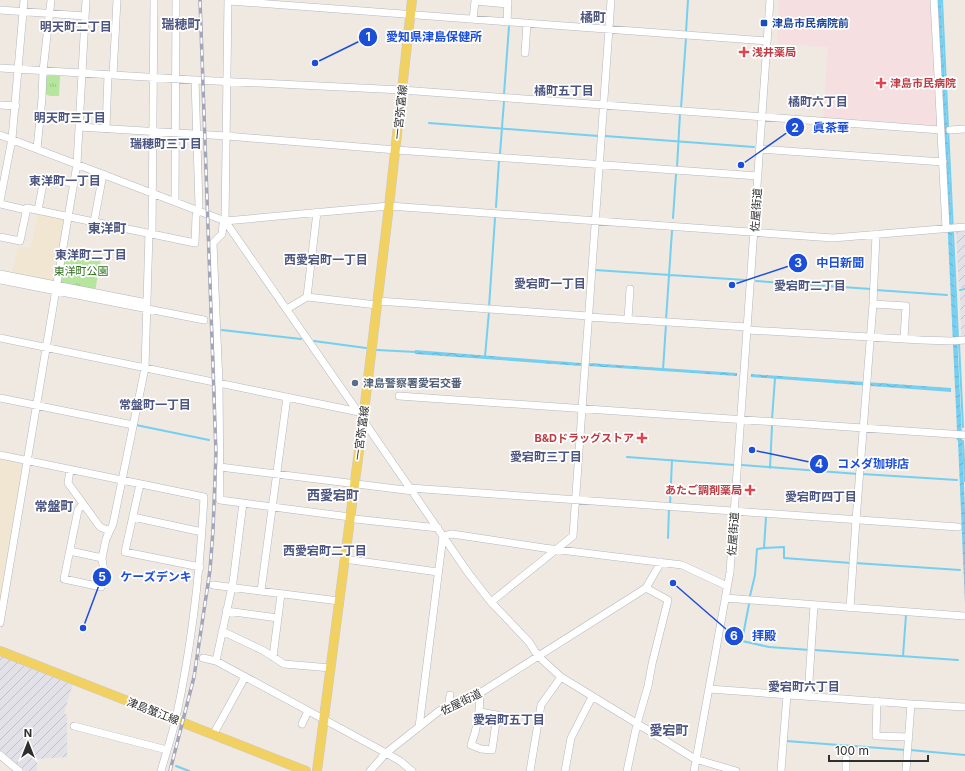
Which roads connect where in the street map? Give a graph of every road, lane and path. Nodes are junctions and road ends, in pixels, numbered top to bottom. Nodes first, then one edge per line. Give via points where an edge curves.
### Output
1 (24, 0) edge
2 (51, 0) edge
3 (86, 0) edge
4 (117, 0) edge
5 (154, 0) edge
6 (176, 0) edge
7 (412, 0) edge
8 (611, 0) edge
9 (770, 0) edge
10 (934, 0) edge
11 (228, 1) edge
12 (508, 2) edge
13 (304, 3) edge
14 (0, 10) edge
15 (24, 12) junction
16 (50, 14) junction
17 (411, 14) junction
18 (85, 16) junction
19 (473, 19) junction
20 (507, 22) junction
21 (528, 23) junction
22 (608, 30) junction
23 (767, 41) junction
24 (525, 53) dead end
25 (0, 68) edge
26 (18, 69) junction
27 (43, 71) junction
28 (82, 74) junction
29 (111, 75) junction
30 (154, 77) junction
31 (175, 78) junction
32 (195, 80) junction
33 (228, 81) junction
34 (402, 90) junction
35 (0, 104) edge
36 (603, 105) junction
37 (16, 106) junction
38 (762, 118) junction
39 (79, 127) junction
40 (106, 129) junction
41 (965, 129) edge
42 (940, 130) junction
43 (950, 130) dead end
44 (153, 132) junction
45 (175, 133) junction
46 (196, 134) junction
47 (0, 135) edge
48 (227, 136) junction
49 (12, 140) junction
50 (38, 149) junction
51 (760, 149) junction
52 (396, 150) junction
53 (943, 162) junction
54 (77, 164) junction
55 (599, 165) junction
56 (103, 174) junction
57 (758, 176) junction
58 (74, 183) junction
59 (152, 193) junction
60 (0, 201) edge
61 (175, 202) junction
62 (0, 204) edge
63 (390, 206) junction
64 (26, 210) junction
65 (38, 210) junction
66 (198, 211) junction
67 (317, 212) junction
68 (68, 216) junction
69 (225, 221) junction
70 (595, 221) junction
71 (94, 222) junction
72 (965, 227) edge
73 (946, 228) junction
74 (754, 232) junction
75 (151, 233) junction
76 (876, 234) junction
77 (0, 237) edge
78 (0, 274) edge
79 (0, 280) edge
80 (56, 288) junction
81 (630, 289) dead end
82 (307, 297) junction
83 (378, 303) junction
84 (873, 304) junction
85 (147, 306) junction
86 (287, 309) junction
87 (588, 316) junction
88 (628, 319) junction
89 (204, 320) dead end
90 (747, 328) junction
91 (870, 336) junction
92 (0, 338) edge
93 (904, 338) junction
94 (963, 340) edge
95 (46, 348) junction
96 (145, 368) junction
97 (219, 383) junction
98 (399, 396) dead end
99 (287, 397) junction
100 (0, 398) edge
101 (36, 405) junction
102 (581, 410) junction
103 (362, 415) junction
104 (741, 420) junction
105 (133, 425) junction
106 (863, 428) junction
107 (965, 435) edge
108 (0, 455) edge
109 (27, 461) junction
110 (220, 468) junction
111 (70, 470) junction
112 (278, 474) junction
113 (122, 481) junction
114 (140, 484) junction
115 (354, 484) junction
116 (411, 490) junction
117 (574, 500) junction
118 (243, 503) junction
119 (83, 504) junction
120 (272, 506) junction
121 (734, 512) junction
122 (133, 517) junction
123 (350, 517) junction
124 (856, 520) junction
125 (958, 527) dead end
126 (438, 528) junction
127 (110, 531) junction
128 (202, 532) junction
129 (443, 536) junction
130 (556, 548) junction
131 (70, 551) junction
132 (102, 558) junction
133 (344, 559) junction
134 (661, 562) junction
135 (200, 567) junction
136 (438, 572) junction
137 (213, 585) dead end
138 (727, 586) junction
139 (231, 587) junction
140 (646, 588) junction
141 (261, 591) junction
142 (281, 594) junction
143 (725, 598) junction
144 (339, 601) junction
145 (491, 602) junction
146 (814, 605) junction
147 (850, 608) junction
148 (226, 611) junction
149 (964, 616) edge
150 (278, 618) junction
151 (0, 623) edge
152 (222, 631) junction
153 (0, 651) edge
154 (538, 656) junction
155 (273, 657) junction
156 (203, 658) dead end
157 (216, 661) junction
158 (331, 668) junction
159 (245, 677) junction
160 (561, 677) junction
161 (709, 689) junction
162 (480, 693) junction
163 (787, 694) junction
164 (450, 695) dead end
165 (808, 696) junction
166 (592, 697) junction
167 (877, 701) junction
168 (911, 704) junction
169 (965, 707) edge
170 (448, 708) junction
171 (308, 711) junction
172 (480, 712) junction
173 (175, 719) junction
174 (324, 720) junction
175 (302, 724) dead end
176 (637, 724) junction
177 (74, 726) dead end
178 (419, 727) junction
179 (213, 735) junction
180 (909, 737) junction
181 (167, 750) junction
182 (386, 753) junction
183 (0, 755) edge
184 (695, 759) junction
185 (846, 759) dead end
186 (19, 771) edge
187 (161, 771) edge
188 (306, 771) edge
189 (317, 771) edge
190 (370, 771) edge
191 (412, 771) edge
192 (530, 771) edge
193 (565, 771) edge
194 (627, 771) edge
195 (694, 771) edge
196 (736, 771) edge
197 (781, 771) edge
198 (846, 771) edge
199 (906, 771) edge

1 - 15 street
2 - 16 street
3 - 18 street
4 - 29 street
5 - 30 street
6 - 31 street
7 - 17 main road, 一宮弥富線
8 - 22 street
9 - 23 street, 佐屋街道
10 - 42 street
11 - 13 street
11 - 33 street
12 - 19 street via 475,1
12 - 20 street
13 - 17 street
14 - 15 street
15 - 16 street
15 - 26 street
16 - 18 street
16 - 27 street
17 - 19 street
17 - 34 main road, 一宮弥富線
18 - 28 street
19 - 20 street
20 - 21 street
21 - 22 street
21 - 24 street
22 - 23 street
22 - 36 street
23 - 38 street, 佐屋街道
25 - 26 street
26 - 27 street
26 - 37 street
27 - 28 street
27 - 50 street
28 - 29 street
28 - 39 street
29 - 30 street
29 - 40 street
30 - 31 street
30 - 44 street
31 - 32 street
31 - 45 street
32 - 33 street
32 - 46 street
33 - 34 street
33 - 48 street
34 - 36 street
34 - 52 main road, 一宮弥富線
35 - 37 street
36 - 38 street
36 - 55 street
37 - 49 street
38 - 42 street
38 - 51 street, 佐屋街道
39 - 40 street
39 - 54 street
40 - 44 street
41 - 43 street
42 - 53 street
44 - 45 street
44 - 59 street
45 - 46 street
45 - 61 street
46 - 48 street
46 - 66 street
47 - 49 street
48 - 52 street
48 - 69 street
49 - 50 street
49 - 60 street
50 - 54 street
51 - 53 street
51 - 57 street, 佐屋街道
52 - 55 street
52 - 63 main road, 一宮弥富線
53 - 73 street
54 - 56 street
54 - 58 street
55 - 57 street
55 - 70 street
56 - 59 street
56 - 71 street
57 - 74 street, 佐屋街道
58 - 65 street via 44,179
58 - 68 street
59 - 61 street
59 - 75 street
61 - 66 street
62 - 64 street
63 - 67 street
63 - 70 street
63 - 83 main road, 一宮弥富線
64 - 65 street
64 - 77 street via 20,241
65 - 68 street
66 - 69 street
66 - 75 street via 195,243
67 - 69 street
67 - 82 street
68 - 71 street
68 - 80 street
69 - 86 street
69 - 97 street via 222,234 213,243
70 - 74 street
70 - 87 street
71 - 75 street
72 - 73 street
73 - 76 street
74 - 76 street via 833,238
74 - 90 street, 佐屋街道
75 - 85 street
76 - 84 street
78 - 80 street
79 - 80 street
80 - 85 street
80 - 95 street
81 - 88 street
82 - 83 street
82 - 86 street
83 - 87 street
83 - 103 main road, 一宮弥富線
84 - 91 street
84 - 93 street via 906,306
85 - 89 street
85 - 96 street
86 - 103 street
87 - 88 street
87 - 102 street
88 - 90 street
90 - 91 street
90 - 104 street, 佐屋街道
91 - 93 street
91 - 106 street
92 - 95 street
93 - 94 street
95 - 96 street
95 - 101 street
96 - 97 street
96 - 105 street
97 - 99 street
97 - 110 street
98 - 102 street
99 - 103 street
99 - 112 street
100 - 101 street
101 - 105 street
101 - 109 street
102 - 104 street
102 - 117 street
103 - 115 main road, 一宮弥富線
103 - 116 street
104 - 106 street
104 - 121 street, 佐屋街道
105 - 113 street
106 - 107 street
106 - 124 street
108 - 109 street
109 - 111 street
109 - 151 street
110 - 112 street
110 - 118 street via 220,500
111 - 113 street
111 - 119 street via 68,483
112 - 115 street
112 - 120 street
113 - 114 street
113 - 127 street via 114,524
114 - 122 street
114 - 128 street via 204,497
115 - 116 street
115 - 123 main road, 一宮弥富線
116 - 117 street
116 - 126 street
117 - 121 street
117 - 130 street via 573,536
118 - 120 street
118 - 139 street
119 - 127 street via 100,527
119 - 131 street via 78,510
120 - 123 street
120 - 141 street
121 - 124 street
121 - 138 street, 佐屋街道
122 - 128 street
122 - 135 street via 125,552
123 - 126 street
123 - 133 main road, 一宮弥富線
124 - 125 street
124 - 147 street
126 - 129 street
127 - 132 street
128 - 135 street
129 - 130 street via 452,534
129 - 136 street
129 - 145 street
130 - 134 street
130 - 145 street
131 - 132 street
131 - 132 street via 64,579 101,587 104,572
133 - 136 street
133 - 144 main road, 一宮弥富線
134 - 138 street via 682,565
134 - 140 street, 佐屋街道
135 - 173 street via 195,611
136 - 178 street
137 - 139 street
138 - 143 street, 佐屋街道
139 - 141 street
139 - 148 street
140 - 154 street, 佐屋街道
140 - 176 street via 668,600
141 - 142 street
142 - 144 street
142 - 150 street
143 - 146 street
143 - 161 street, 佐屋街道
144 - 158 main road, 一宮弥富線
145 - 154 street via 529,642
146 - 147 street
146 - 165 street
147 - 149 street
148 - 150 street
148 - 152 street
150 - 155 street
152 - 155 street
152 - 157 street
153 - 173 main road, 津島蟹江線
154 - 160 street
154 - 162 street, 佐屋街道
155 - 158 street via 284,664
156 - 157 street
157 - 159 street
158 - 174 main road, 一宮弥富線
159 - 171 street
159 - 179 street
160 - 166 street
160 - 192 street via 541,705
161 - 163 street
161 - 184 street, 佐屋街道
162 - 170 street, 佐屋街道
162 - 172 street
163 - 165 street
163 - 197 street
164 - 170 street
165 - 167 street
166 - 176 street
166 - 193 street via 571,738
167 - 168 street
167 - 180 street via 876,736
168 - 169 street
168 - 180 street
170 - 178 street, 佐屋街道 via 439,711
171 - 174 street
171 - 175 street
172 - 172 street via 472,745 492,750 497,715
173 - 179 main road, 津島蟹江線
173 - 181 street
174 - 182 street
174 - 189 main road, 一宮弥富線
176 - 184 street
176 - 194 street
177 - 181 street
178 - 182 street, 佐屋街道
179 - 188 main road, 津島蟹江線
180 - 199 street
181 - 187 street
182 - 190 street, 佐屋街道
182 - 191 street
183 - 186 street
184 - 195 street, 佐屋街道
184 - 196 street
185 - 198 street

